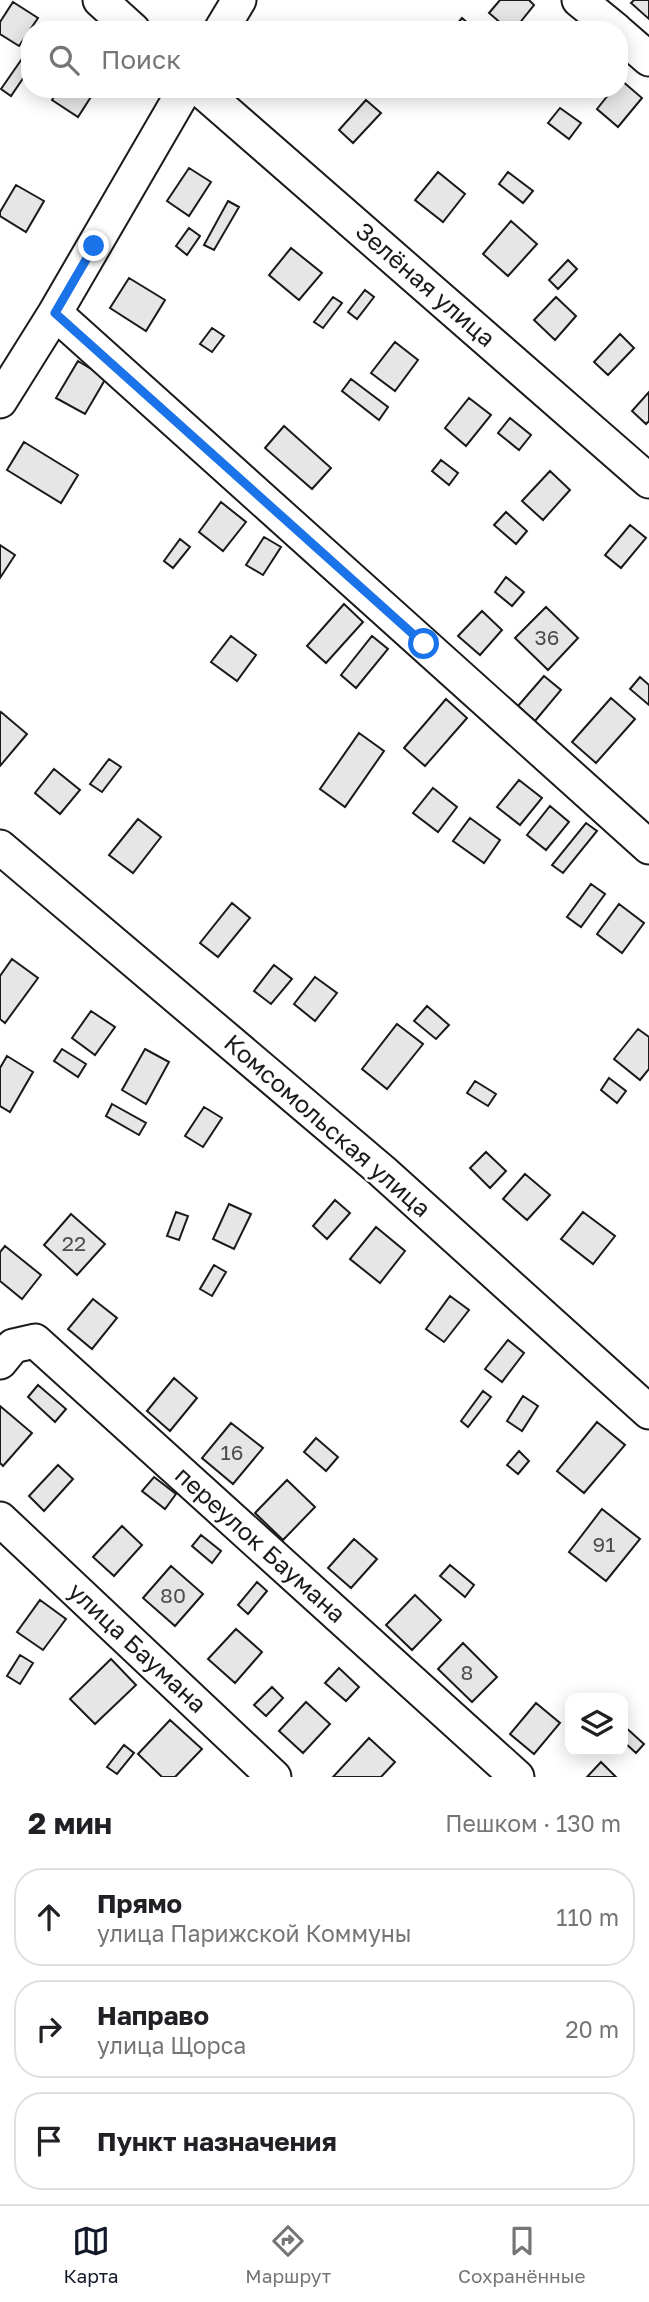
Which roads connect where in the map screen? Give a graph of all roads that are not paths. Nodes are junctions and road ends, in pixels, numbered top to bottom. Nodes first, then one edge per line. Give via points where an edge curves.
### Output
1 (100, 0) edge
2 (239, 0) edge
3 (579, 0) edge
4 (123, 21) edge
5 (226, 21) edge
6 (605, 21) edge
7 (628, 40) edge
8 (649, 59) edge
9 (180, 98) edge
10 (210, 98) edge
11 (55, 313) junction
12 (0, 401) edge
13 (649, 481) edge
14 (0, 847) edge
15 (649, 847) edge
16 (0, 1362) edge
17 (649, 1412) edge
18 (0, 1519) edge
19 (275, 1777) edge
20 (517, 1777) edge

1 - 4 street
2 - 5 street
3 - 6 street
7 - 8 street
9 - 11 street
10 - 13 street, Зелёная улица
11 - 12 street
11 - 15 street
14 - 17 street, Комсомольская улица via 382,1171
16 - 20 street, переулок Баумана via 13,1346 35,1341
18 - 19 street, улица Баумана

